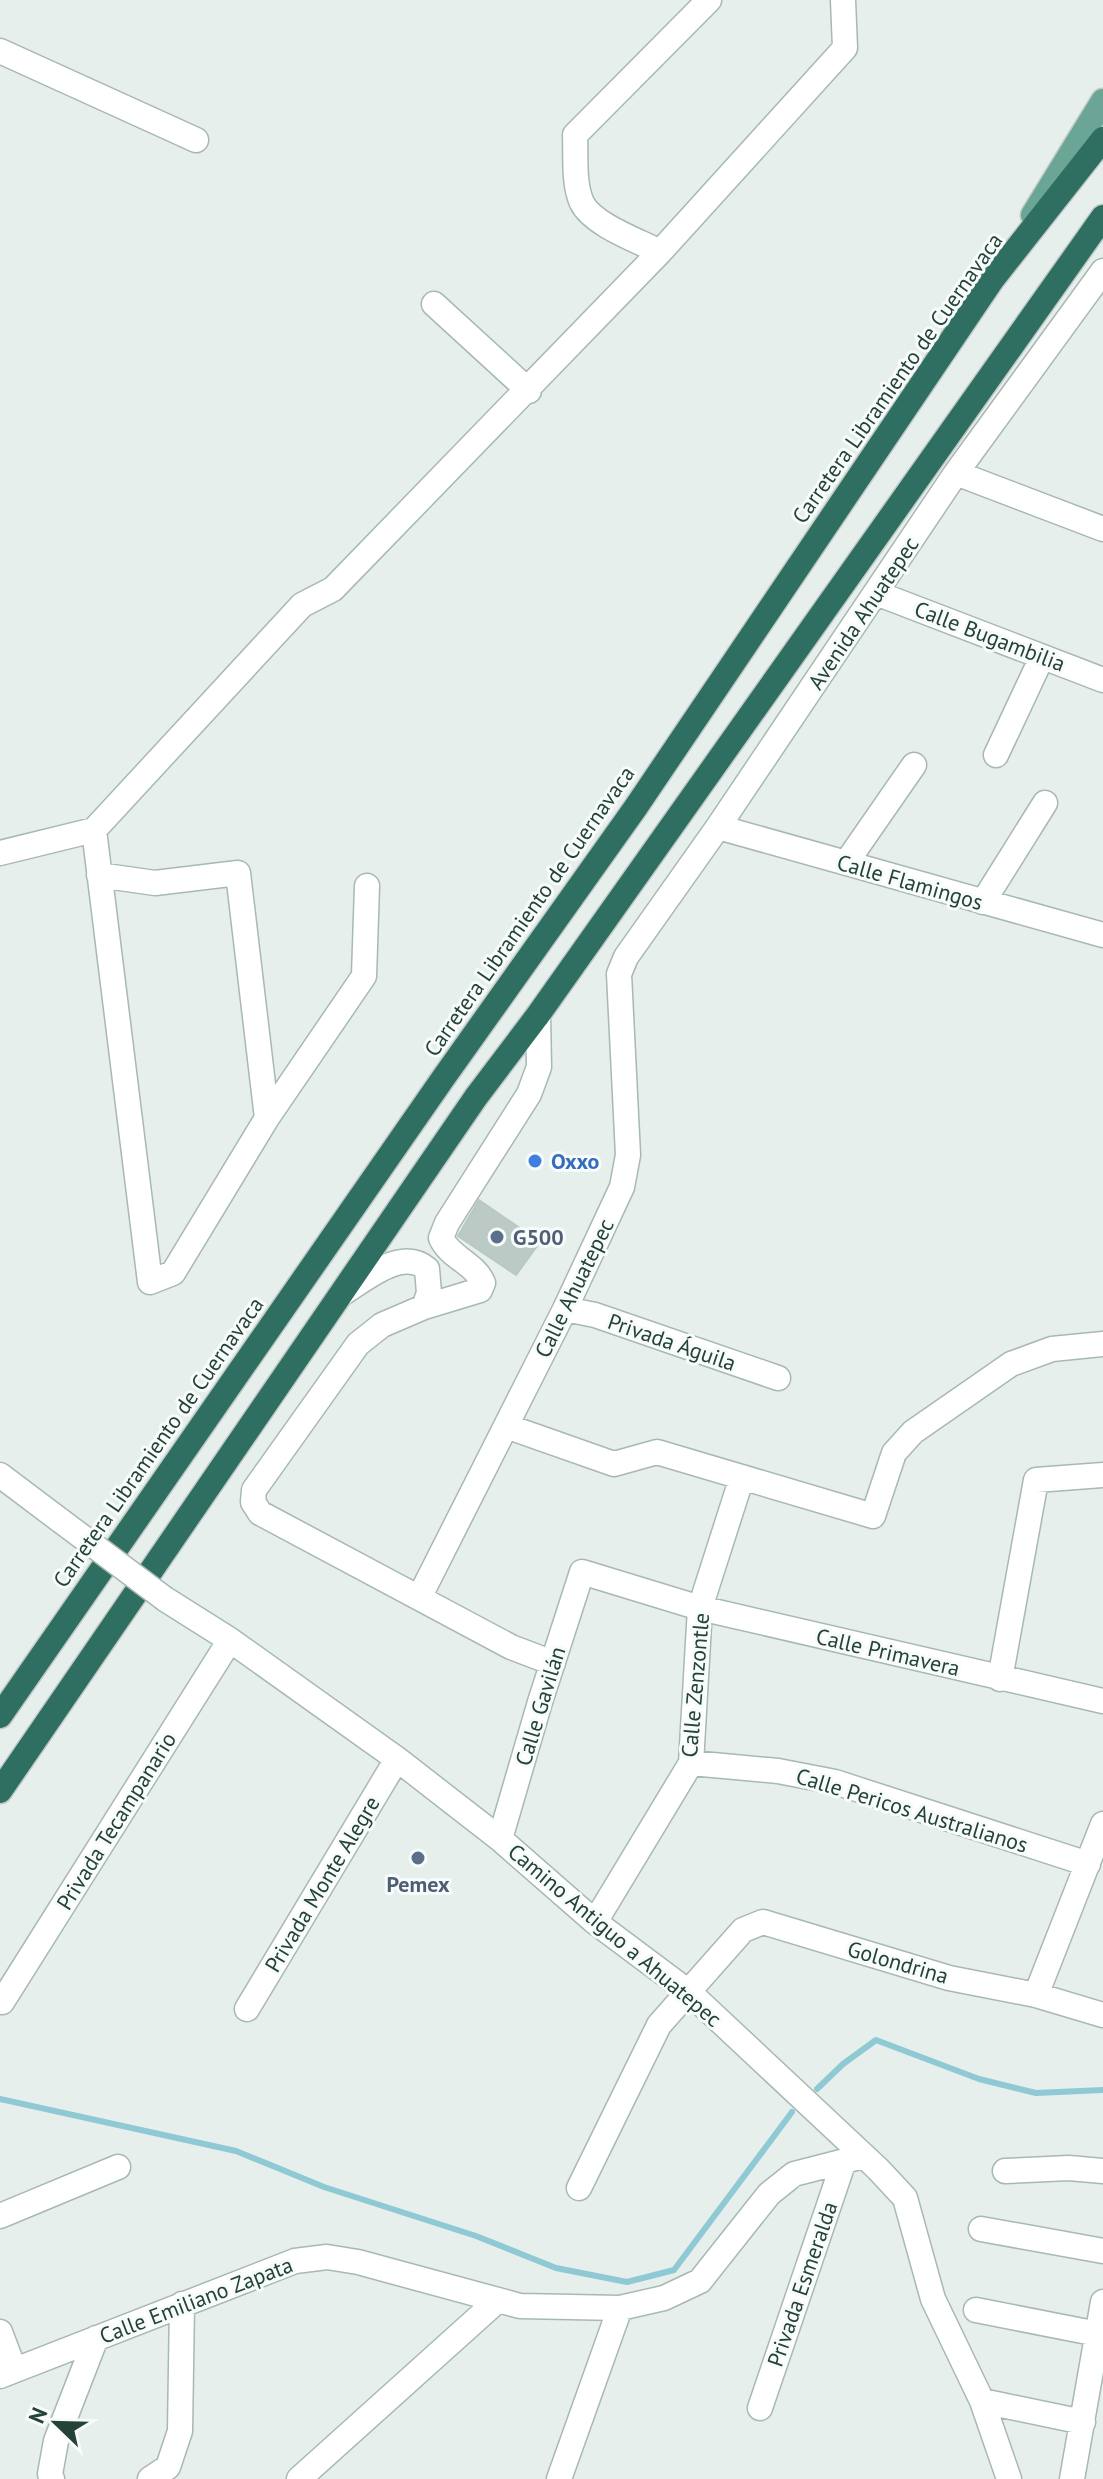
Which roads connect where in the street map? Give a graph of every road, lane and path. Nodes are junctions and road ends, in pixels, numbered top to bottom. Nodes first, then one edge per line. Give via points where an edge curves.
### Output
1 (709, 0) edge
2 (843, 0) edge
3 (0, 51) edge
4 (1103, 101) edge
5 (1103, 139) edge
6 (196, 140) dead end
7 (1103, 217) edge
8 (660, 252) junction
9 (1103, 271) edge
10 (992, 280) junction
11 (434, 304) dead end
12 (529, 391) junction
13 (956, 473) junction
14 (1103, 529) edge
15 (876, 593) junction
16 (1042, 657) junction
17 (1103, 680) edge
18 (996, 755) dead end
19 (914, 765) dead end
20 (1045, 803) dead end
21 (718, 827) junction
22 (94, 830) junction
23 (0, 853) edge
24 (846, 863) junction
25 (99, 875) junction
26 (367, 886) dead end
27 (983, 902) junction
28 (1103, 935) edge
29 (626, 957) joint
30 (538, 1015) junction
31 (267, 1118) junction
32 (343, 1293) junction
33 (424, 1307) junction
34 (565, 1309) junction
35 (1103, 1344) edge
36 (778, 1378) dead end
37 (506, 1426) junction
38 (0, 1475) edge
39 (1103, 1475) edge
40 (742, 1477) junction
41 (582, 1572) joint
42 (420, 1596) junction
43 (700, 1608) junction
44 (230, 1640) junction
45 (553, 1663) junction
46 (1000, 1679) junction
47 (1103, 1701) edge
48 (0, 1716) edge
49 (397, 1759) junction
50 (691, 1763) junction
51 (0, 1791) edge
52 (1103, 1824) edge
53 (500, 1839) junction
54 (1088, 1864) junction
55 (595, 1922) junction
56 (690, 1993) junction
57 (1036, 1995) junction
58 (2, 2002) dead end
59 (247, 2009) dead end
60 (1103, 2015) edge
61 (854, 2158) junction
62 (118, 2167) dead end
63 (1005, 2171) dead end
64 (1103, 2171) edge
65 (579, 2188) dead end
66 (0, 2216) edge
67 (981, 2229) dead end
68 (1103, 2251) edge
69 (498, 2300) junction
70 (1103, 2302) edge
71 (182, 2304) junction
72 (620, 2308) junction
73 (976, 2310) dead end
74 (0, 2332) edge
75 (1100, 2334) edge
76 (96, 2338) junction
77 (7, 2372) edge
78 (982, 2401) junction
79 (760, 2408) dead end
80 (1083, 2422) junction
81 (52, 2479) edge
82 (150, 2479) edge
83 (299, 2479) edge
84 (559, 2479) edge
85 (1009, 2479) edge
86 (1072, 2479) edge

1 - 8 street via 575,135 583,206 600,222
2 - 8 street via 845,48
3 - 6 street
4 - 10 main road
5 - 10 highway, Carretera Libramiento de Cuernavaca
7 - 30 highway
8 - 12 street
9 - 13 street, Avenida Ahuatepec
10 - 48 highway, Carretera Libramiento de Cuernavaca via 636,807
11 - 12 street
12 - 22 street via 333,589 302,605
13 - 14 street
13 - 15 street, Avenida Ahuatepec
15 - 16 street, Calle Bugambilia
15 - 21 street, Avenida Ahuatepec
16 - 17 street, Calle Bugambilia
16 - 18 street
19 - 24 street
20 - 27 street
21 - 24 street, Calle Flamingos
21 - 29 street, Avenida Ahuatepec
22 - 23 street
22 - 25 street
24 - 27 street, Calle Flamingos
25 - 31 street via 155,883 238,873
25 - 31 street via 150,1282 173,1273
26 - 31 street via 364,976
27 - 28 street, Calle Flamingos
29 - 34 street, Calle Ahuatepec via 619,974 628,1155 622,1187
30 - 32 highway
30 - 33 street via 539,1067 529,1094 441,1238 483,1283 480,1290
32 - 33 street via 409,1260 427,1269
32 - 51 highway
33 - 42 street via 382,1325 358,1344 254,1490 253,1502 260,1513
34 - 36 street, Privada Águila
34 - 37 street, Calle Ahuatepec
35 - 40 street via 1052,1349 1011,1364 913,1432 894,1453 873,1516
37 - 40 street via 614,1464 657,1452
37 - 42 street, Calle Ahuatepec
38 - 44 street, Camino Antiguo a Ahuatepec, bridge via 165,1599
39 - 46 street via 1036,1480
40 - 43 street, Calle Zenzontle
41 - 43 street, Calle Primavera
41 - 45 street, Calle Gavilán
42 - 45 street via 511,1647
43 - 46 street, Calle Primavera
43 - 50 street, Calle Zenzontle
44 - 49 street, Camino Antiguo a Ahuatepec
44 - 58 street, Privada Tecampanario
45 - 53 street, Calle Gavilán
46 - 47 street, Calle Primavera
49 - 53 street, Camino Antiguo a Ahuatepec
49 - 59 street, Privada Monte Alegre
50 - 54 street, Calle Pericos Australianos via 835,1782
50 - 55 street, Calle Zenzontle
52 - 54 street
53 - 55 street, Camino Antiguo a Ahuatepec
54 - 57 street
55 - 56 street, Camino Antiguo a Ahuatepec
56 - 57 street, Golondrina via 743,1930 763,1922 949,1978
56 - 61 street, Camino Antiguo a Ahuatepec
56 - 65 street via 659,2025
57 - 60 street, Golondrina
61 - 72 street, Calle Emiliano Zapata via 794,2174 769,2194 700,2281 664,2298
61 - 78 street, Camino Antiguo a Ahuatepec via 905,2198 933,2299
61 - 79 street, Privada Esmeralda
62 - 66 street
63 - 64 street
67 - 68 street
69 - 71 street, Calle Emiliano Zapata via 327,2257 295,2261
69 - 72 street, Calle Emiliano Zapata via 520,2306
69 - 83 street
70 - 75 street
71 - 76 street, Calle Emiliano Zapata
71 - 82 street via 180,2431 168,2467
72 - 84 street
73 - 75 street
74 - 77 street
75 - 80 street
76 - 77 street, Calle Emiliano Zapata
76 - 81 street via 56,2441
78 - 80 street
78 - 85 street, Camino Antiguo a Ahuatepec
80 - 86 street

